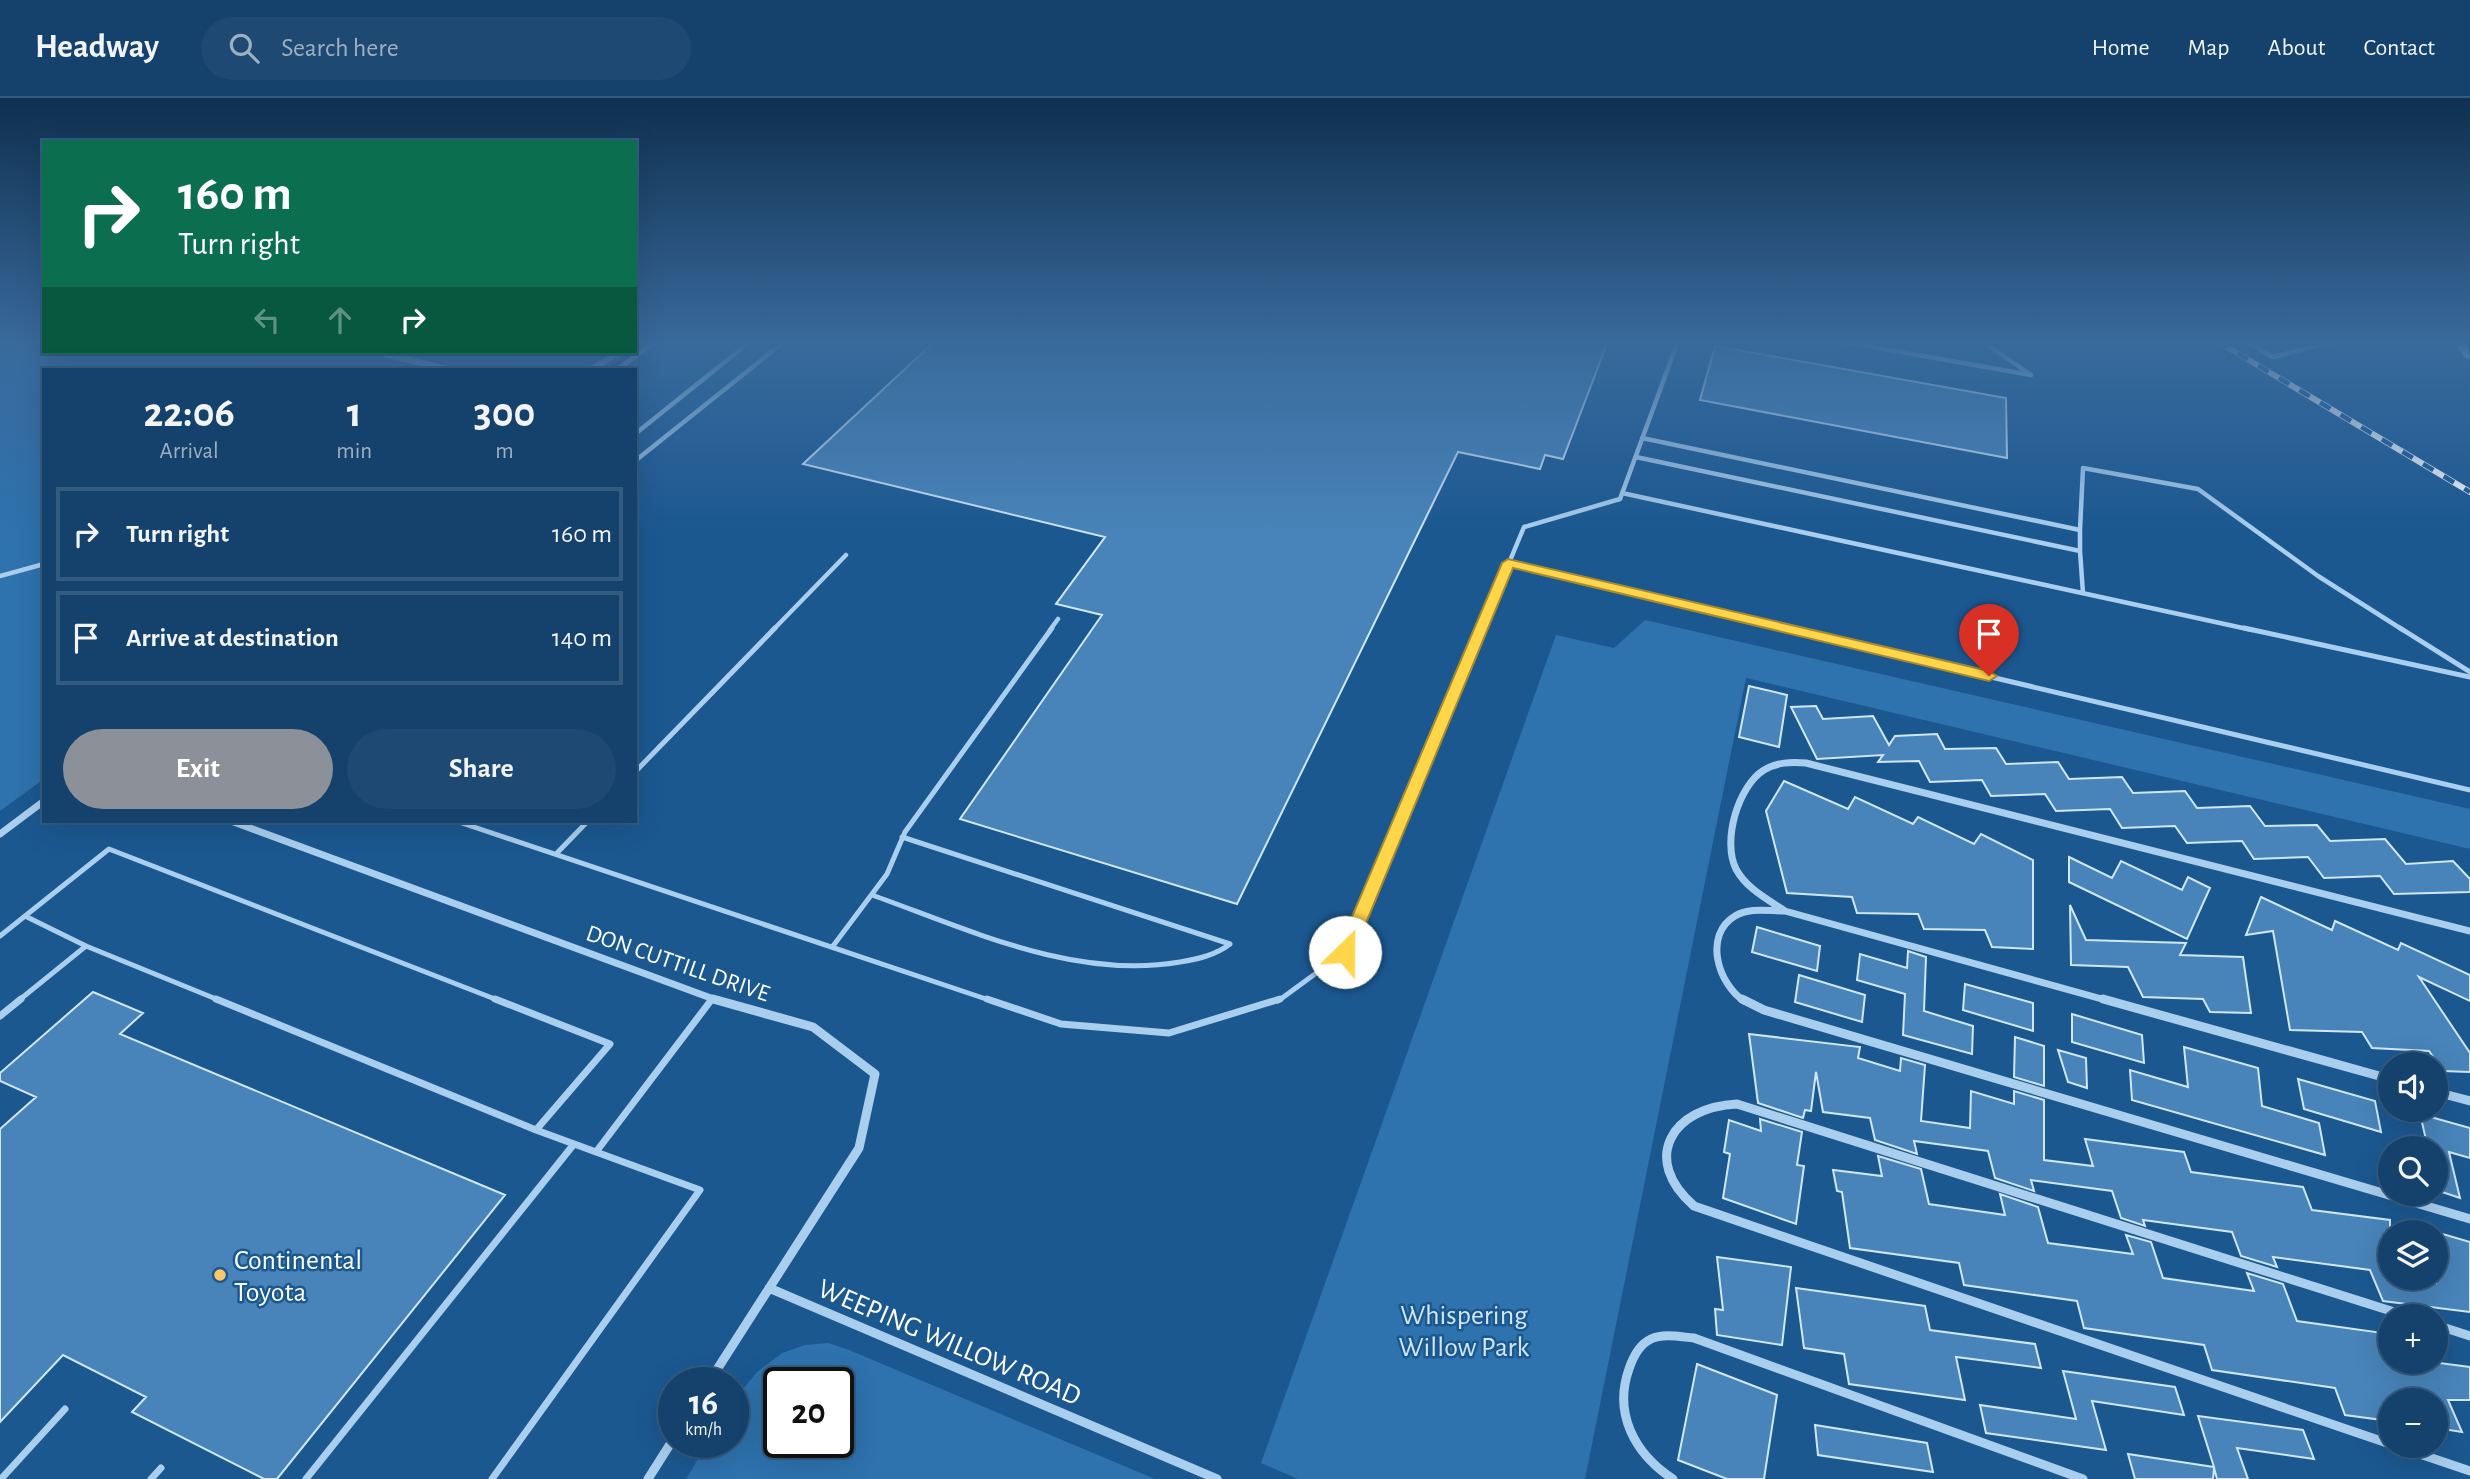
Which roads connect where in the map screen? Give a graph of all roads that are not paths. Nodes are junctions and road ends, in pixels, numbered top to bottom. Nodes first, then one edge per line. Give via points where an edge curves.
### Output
1 (671, 405) edge
2 (704, 405) edge
3 (1654, 405) edge
4 (637, 432) edge
5 (1642, 438) junction
6 (637, 455) edge
7 (641, 456) junction
8 (1636, 457) junction
9 (637, 459) edge
10 (1622, 493) junction
11 (2080, 530) junction
12 (2080, 551) junction
13 (846, 555) dead end
14 (1508, 563) junction
15 (42, 565) edge
16 (0, 576) edge
17 (2083, 593) junction
18 (1058, 619) dead end
19 (2470, 672) edge
20 (2470, 677) edge
21 (637, 770) edge
22 (2470, 790) edge
23 (42, 802) edge
24 (236, 823) edge
25 (462, 823) edge
26 (586, 823) edge
27 (0, 834) edge
28 (902, 837) junction
29 (556, 854) junction
30 (872, 895) junction
31 (1785, 911) junction
32 (25, 916) junction
33 (2470, 931) edge
34 (0, 936) edge
35 (86, 946) junction
36 (833, 946) junction
37 (712, 999) junction
38 (0, 1016) edge
39 (2378, 1076) edge
40 (2448, 1095) edge
41 (2470, 1101) edge
42 (536, 1130) junction
43 (574, 1144) junction
44 (596, 1152) junction
45 (2470, 1219) edge
46 (769, 1288) junction
47 (2378, 1307) edge
48 (2448, 1329) edge
49 (2470, 1336) edge
50 (719, 1367) edge
51 (65, 1409) dead end
52 (2378, 1440) edge
53 (661, 1458) edge
54 (2432, 1458) edge
55 (161, 1468) dead end
56 (2470, 1471) edge
57 (1, 1479) edge
58 (151, 1479) edge
59 (306, 1479) edge
60 (492, 1479) edge
61 (648, 1479) edge
62 (1217, 1479) edge
63 (1673, 1479) edge
64 (2083, 1479) edge

1 - 4 lane
2 - 7 lane
3 - 5 lane
5 - 8 lane
5 - 11 lane
6 - 7 lane
7 - 9 lane
8 - 10 lane
8 - 12 lane
10 - 14 lane via 1620,499 1524,527
10 - 17 lane
11 - 12 lane
11 - 19 lane via 2083,468 2198,489 2318,576
12 - 17 lane
13 - 21 lane
14 - 22 lane
14 - 36 lane via 1345,952 1275,1003 1169,1033 1061,1024
15 - 16 lane
17 - 20 lane
18 - 28 lane
23 - 27 street
24 - 37 street, DON CUTTILL DRIVE
25 - 29 lane
26 - 29 lane
28 - 30 lane via 887,874
28 - 30 lane via 1230,944 1222,951 1176,964 1101,965 1063,959
29 - 36 lane
30 - 36 lane
31 - 33 street via 1743,880 1731,850 1749,782 1786,761
31 - 39 street
31 - 45 street via 1737,915 1724,925 1718,941 1717,957 1734,993 1764,1010
32 - 34 lane
32 - 35 lane
32 - 42 lane via 109,849 610,1044
35 - 38 lane
35 - 42 lane
37 - 44 lane
37 - 46 street, DON CUTTILL DRIVE via 813,1027 874,1074 859,1148
40 - 41 street
42 - 43 lane
43 - 44 lane
43 - 59 lane
44 - 60 lane via 700,1190
46 - 50 street
46 - 62 street, WEEPING WILLOW ROAD
47 - 52 street via 1737,1104 1720,1102 1688,1114 1666,1148 1664,1165 1671,1184 1693,1206
48 - 49 street
51 - 57 lane
53 - 61 street
54 - 56 street
55 - 58 lane
63 - 64 street via 1641,1454 1624,1410 1626,1379 1636,1354 1650,1339 1673,1336 1694,1338

